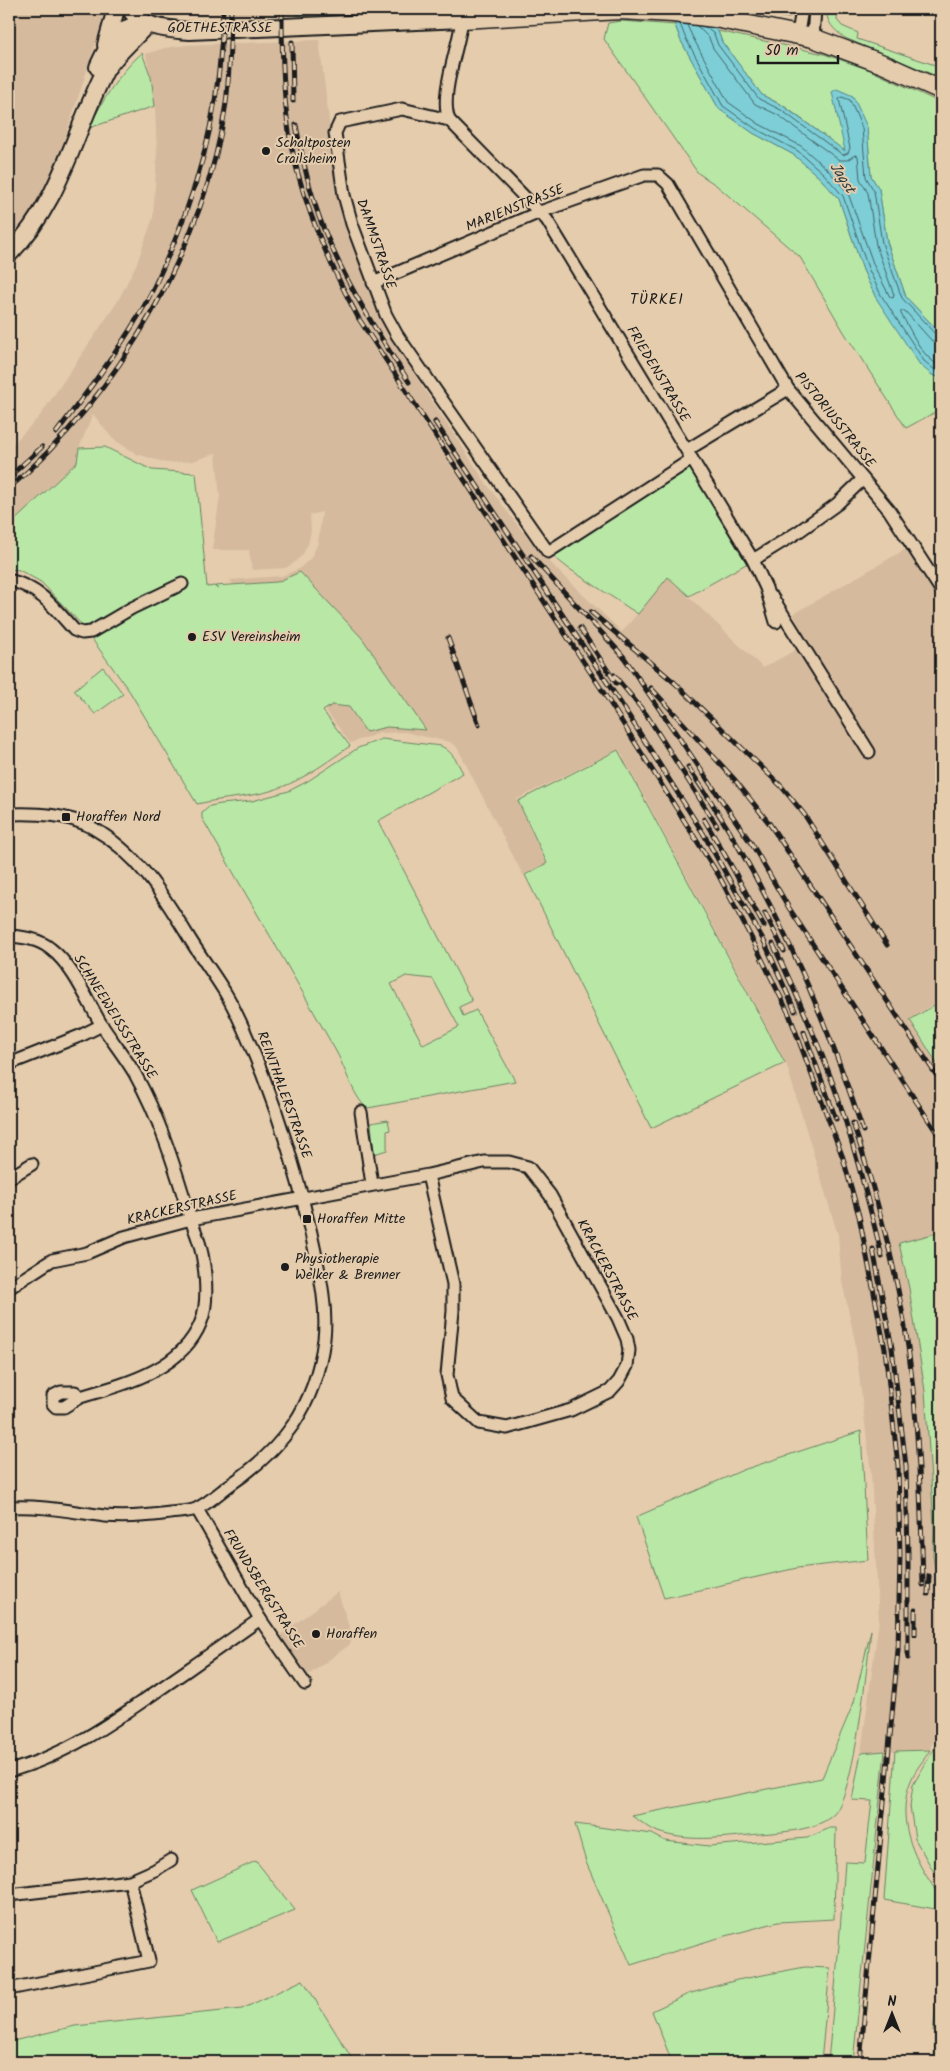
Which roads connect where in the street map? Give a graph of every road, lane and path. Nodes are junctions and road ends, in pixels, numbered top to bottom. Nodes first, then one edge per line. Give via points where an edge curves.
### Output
1 (116, 9) edge
2 (130, 9) edge
3 (802, 9) edge
4 (815, 9) edge
5 (620, 10) edge
6 (465, 12) edge
7 (504, 12) edge
8 (144, 16) edge
9 (805, 36) junction
10 (102, 58) junction
11 (941, 90) edge
12 (449, 120) junction
13 (68, 161) junction
14 (668, 184) joint
15 (540, 212) junction
16 (9, 254) edge
17 (373, 283) junction
18 (788, 389) junction
19 (690, 455) junction
20 (863, 479) junction
21 (753, 560) junction
22 (9, 580) edge
23 (182, 584) dead end
24 (766, 588) junction
25 (941, 590) edge
26 (776, 622) dead end
27 (869, 752) dead end
28 (9, 814) edge
29 (9, 936) edge
30 (102, 1025) junction
31 (9, 1064) edge
32 (361, 1112) dead end
33 (32, 1164) dead end
34 (428, 1175) junction
35 (9, 1178) edge
36 (372, 1184) junction
37 (302, 1197) junction
38 (191, 1219) junction
39 (9, 1288) edge
40 (80, 1397) dead end
41 (9, 1507) edge
42 (197, 1508) junction
43 (260, 1619) junction
44 (305, 1684) dead end
45 (9, 1771) edge
46 (171, 1860) dead end
47 (130, 1881) junction
48 (9, 1895) edge
49 (9, 1989) edge

1 - 10 main road
2 - 8 main road via 135,17
3 - 9 street
4 - 9 street
5 - 7 main road, GOETHESTRASSE
5 - 9 main road, GOETHESTRASSE via 673,12
6 - 7 main road, GOETHESTRASSE
6 - 8 main road, GOETHESTRASSE via 190,30 169,30
6 - 12 street via 446,92
8 - 10 main road via 110,43
8 - 13 main road via 106,69
9 - 11 main road, GOETHESTRASSE via 883,64
10 - 13 main road via 85,98
12 - 15 street, FRIEDENSTRASSE
12 - 17 street, DAMMSTRASSE via 402,109 344,119 336,127 344,196
13 - 16 main road via 34,226
14 - 15 street, MARIENSTRASSE via 658,175 644,175
14 - 18 street, PISTORIUSSTRASSE
15 - 17 street, MARIENSTRASSE
15 - 19 street, FRIEDENSTRASSE
17 - 19 street, DAMMSTRASSE via 397,336 548,552
18 - 19 street
18 - 20 street, PISTORIUSSTRASSE
19 - 21 street, FRIEDENSTRASSE
20 - 21 street via 837,504
20 - 25 street, PISTORIUSSTRASSE via 889,510
21 - 24 street, FRIEDENSTRASSE
22 - 23 street via 34,589 74,630 82,633 96,629
24 - 26 street, FRIEDENSTRASSE
24 - 27 street, FRIEDENSTRASSE
28 - 37 street, REINTHALERSTRASSE via 52,815 90,826 127,853 148,875 227,996 247,1037 280,1122
29 - 30 street, SCHNEEWEISSSTRASSE via 36,940 54,950 73,974
30 - 31 street
30 - 38 street, SCHNEEWEISSSTRASSE via 135,1074 158,1122 174,1161
32 - 36 street
33 - 35 street
34 - 34 street, KRACKERSTRASSE via 453,1284 447,1375 452,1398 479,1423 507,1428 571,1410 610,1390 627,1366 627,1339 550,1195 528,1167 509,1162 484,1162
34 - 36 street, KRACKERSTRASSE
36 - 37 street, KRACKERSTRASSE
37 - 38 street, KRACKERSTRASSE
37 - 42 street, REINTHALERSTRASSE via 316,1257 325,1321 319,1367 312,1391 303,1411 275,1449
38 - 39 street, KRACKERSTRASSE via 124,1237 87,1253 52,1260
38 - 40 street, SCHNEEWEISSSTRASSE via 198,1238 206,1292 204,1311 196,1331 185,1348 162,1366 136,1379
41 - 42 street, REINTHALERSTRASSE via 129,1517
42 - 43 street, FRUNDSBERGSTRASSE
43 - 44 street, FRUNDSBERGSTRASSE
43 - 45 street via 129,1711 73,1746
46 - 47 street
47 - 48 street
47 - 49 street via 150,1961

